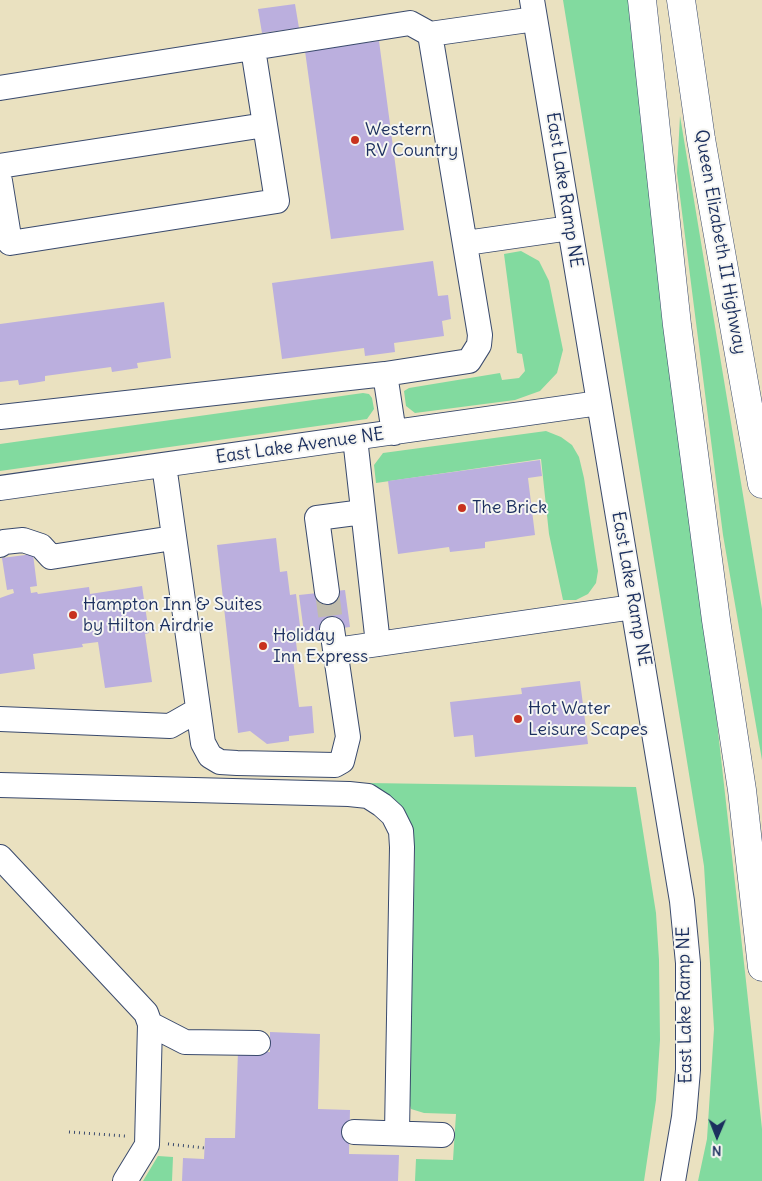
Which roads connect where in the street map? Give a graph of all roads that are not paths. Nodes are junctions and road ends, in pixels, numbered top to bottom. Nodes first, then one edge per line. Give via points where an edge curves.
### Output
1 (642, 0) edge
2 (681, 0) edge
3 (533, 9) edge
4 (430, 34) junction
5 (253, 49) junction
6 (0, 88) edge
7 (265, 125) junction
8 (0, 166) edge
9 (1, 191) edge
10 (570, 228) junction
11 (466, 243) junction
12 (385, 374) junction
13 (599, 403) junction
14 (0, 417) edge
15 (394, 432) junction
16 (356, 438) junction
17 (164, 465) junction
18 (762, 484) edge
19 (0, 488) edge
20 (363, 512) junction
21 (173, 538) junction
22 (0, 545) edge
23 (327, 592) tunnel mouth
24 (634, 607) junction
25 (378, 644) junction
26 (198, 710) junction
27 (0, 719) edge
28 (0, 785) edge
29 (742, 790) junction
30 (0, 857) edge
31 (762, 886) edge
32 (762, 967) edge
33 (150, 1024) junction
34 (258, 1043) dead end
35 (354, 1132) dead end
36 (397, 1132) junction
37 (442, 1134) dead end
38 (125, 1181) edge
39 (673, 1181) edge

1 - 29 highway via 677,325
2 - 18 highway, Queen Elizabeth II Highway via 701,139
3 - 4 street
3 - 10 street, East Lake Ramp NE
4 - 5 street via 410,24
4 - 11 street
5 - 6 street
5 - 7 street
7 - 8 street
7 - 9 street via 276,201 10,243
10 - 11 street
10 - 13 street, East Lake Ramp NE
11 - 12 street via 480,335 476,352 469,361
12 - 14 street
12 - 15 street
13 - 15 street, East Lake Avenue NE
13 - 24 street, East Lake Ramp NE
15 - 16 street, East Lake Avenue NE
16 - 17 street, East Lake Avenue NE
16 - 20 street
17 - 19 street, East Lake Avenue NE
17 - 21 street
20 - 23 street via 317,518
20 - 25 street
21 - 22 street via 51,557 41,546 23,540
21 - 26 street
24 - 25 street
24 - 39 street, East Lake Ramp NE via 682,901 688,963 688,1070
25 - 26 street via 334,640 348,737 342,761 335,765 220,762 210,756 204,743
26 - 27 street via 170,726
28 - 36 street via 349,794 368,796 382,804 393,815 401,831 402,848
29 - 31 highway
29 - 32 highway
30 - 33 street via 146,1013
33 - 34 street via 185,1042
33 - 38 street via 147,1145
35 - 36 street
36 - 37 street

